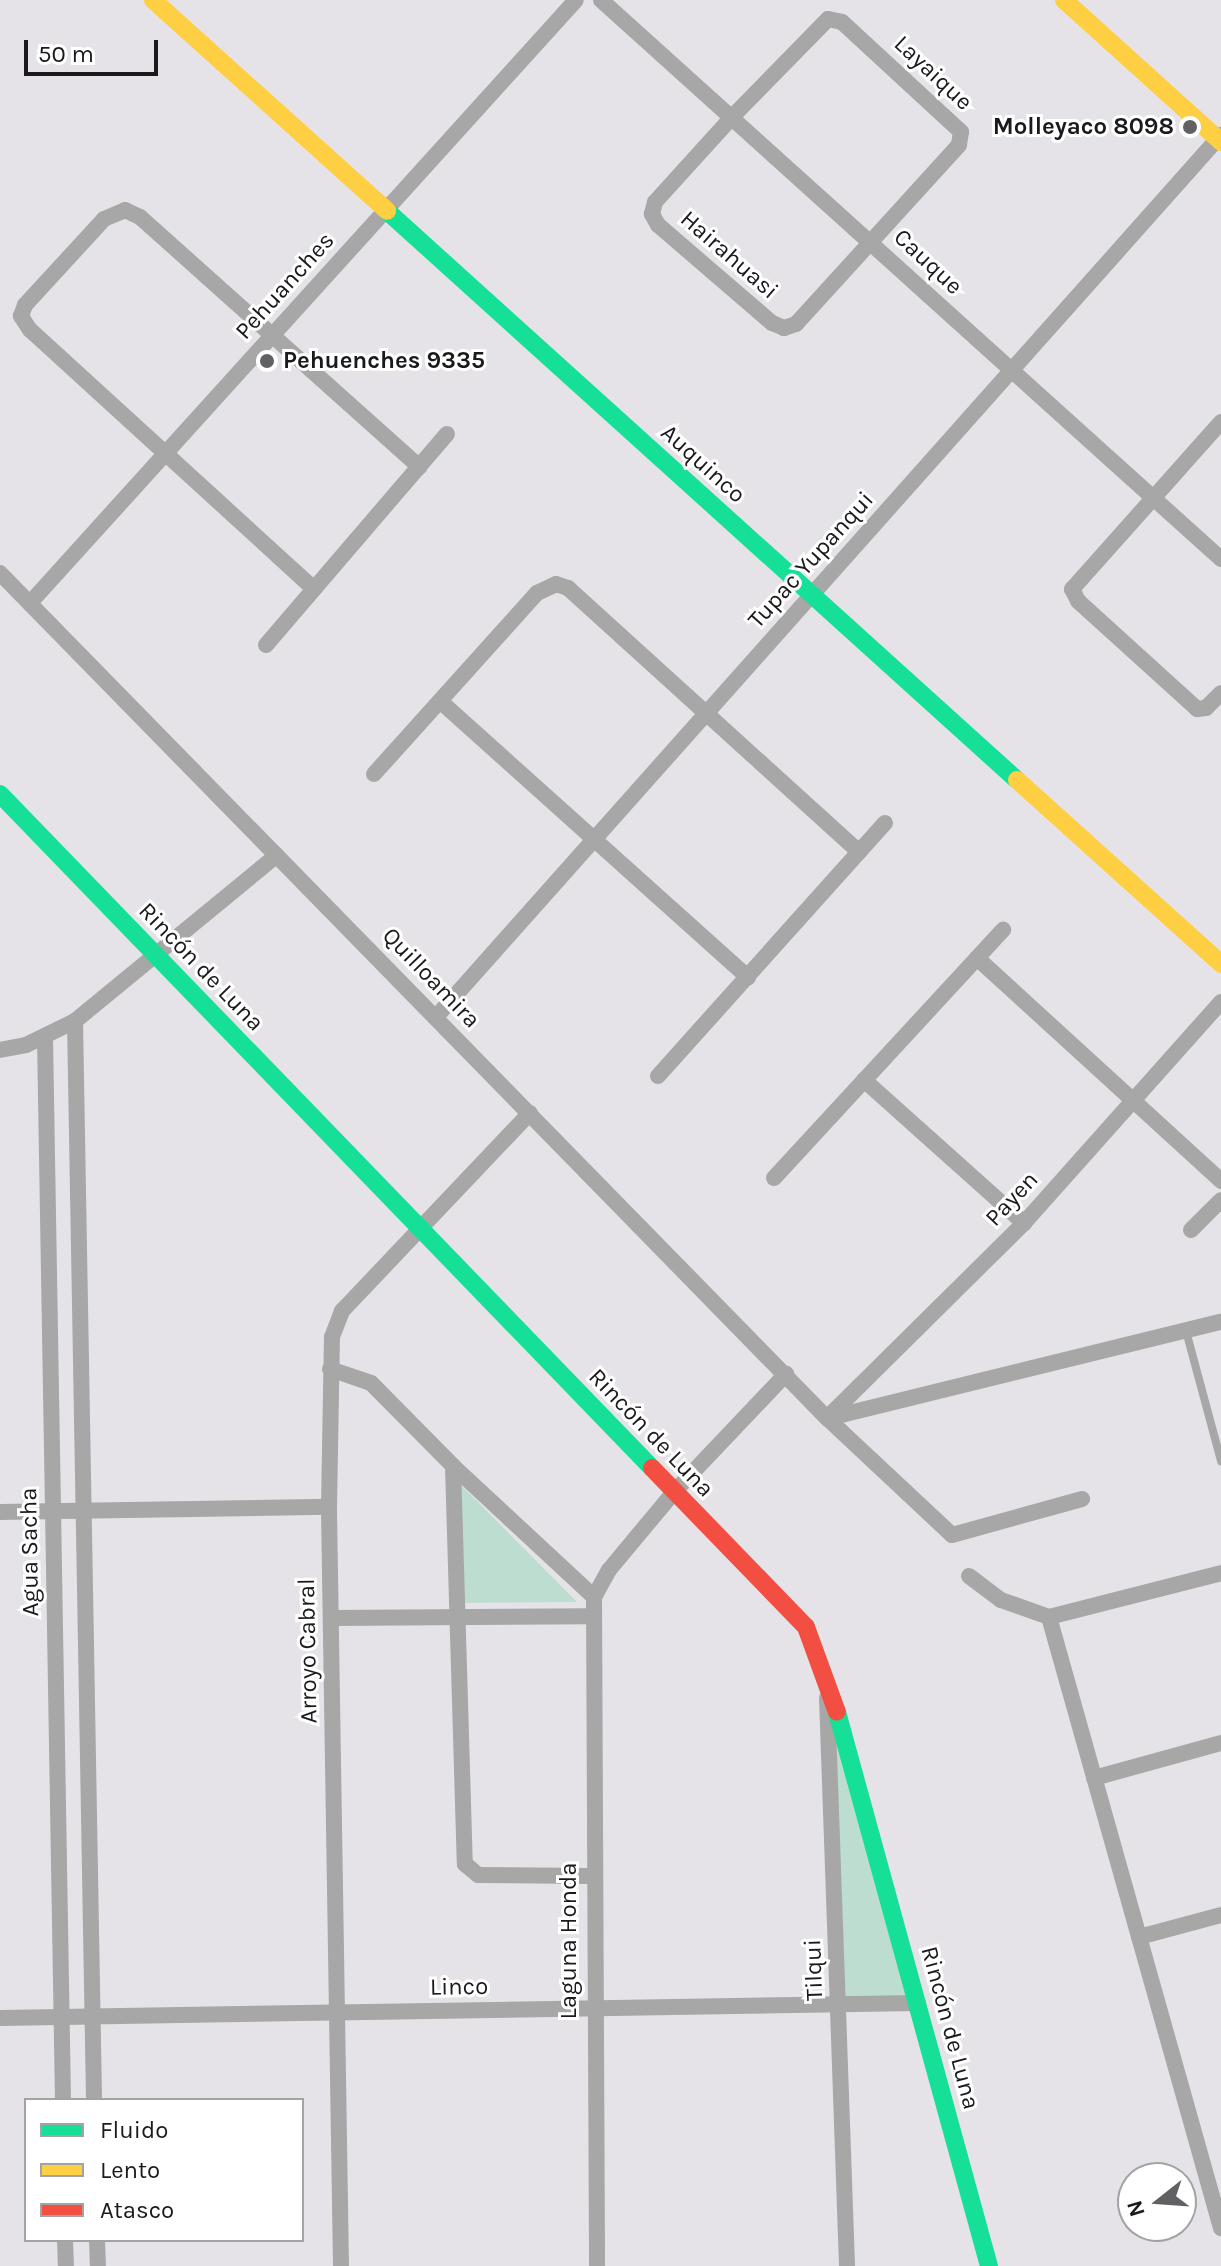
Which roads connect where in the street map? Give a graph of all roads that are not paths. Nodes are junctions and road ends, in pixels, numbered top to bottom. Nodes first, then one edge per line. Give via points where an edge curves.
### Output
1 (153, 0) edge
2 (576, 0) edge
3 (601, 0) edge
4 (1064, 0) edge
5 (732, 117) junction
6 (1220, 138) edge
7 (386, 210) junction
8 (870, 242) junction
9 (273, 335) junction
10 (1011, 371) junction
11 (1221, 422) edge
12 (447, 434) dead end
13 (164, 455) junction
14 (420, 467) junction
15 (1151, 498) junction
16 (1221, 559) edge
17 (0, 573) edge
18 (314, 589) junction
19 (812, 595) junction
20 (30, 603) junction
21 (266, 645) dead end
22 (1221, 693) edge
23 (440, 701) junction
24 (707, 712) junction
25 (374, 774) dead end
26 (0, 794) edge
27 (885, 823) dead end
28 (595, 840) junction
29 (859, 852) junction
30 (277, 855) junction
31 (1003, 930) dead end
32 (155, 954) junction
33 (977, 958) junction
34 (1221, 964) edge
35 (748, 977) junction
36 (1221, 1002) edge
37 (436, 1017) junction
38 (75, 1021) junction
39 (45, 1037) junction
40 (0, 1050) edge
41 (658, 1076) dead end
42 (864, 1080) junction
43 (1135, 1099) junction
44 (530, 1113) junction
45 (774, 1178) dead end
46 (1221, 1181) edge
47 (1221, 1200) edge
48 (1024, 1223) junction
49 (420, 1228) junction
50 (1191, 1230) dead end
51 (1221, 1322) edge
52 (1186, 1331) junction
53 (330, 1369) junction
54 (786, 1374) junction
55 (827, 1418) junction
56 (1221, 1461) edge
57 (453, 1466) junction
58 (674, 1492) junction
59 (1082, 1499) dead end
60 (329, 1507) junction
61 (53, 1511) junction
62 (85, 1511) junction
63 (0, 1512) edge
64 (1221, 1573) edge
65 (969, 1576) dead end
66 (594, 1597) junction
67 (458, 1616) junction
68 (592, 1616) junction
69 (1049, 1617) junction
70 (333, 1618) junction
71 (826, 1673) junction
72 (1221, 1743) edge
73 (1094, 1778) junction
74 (592, 1876) junction
75 (1221, 1915) edge
76 (1139, 1937) junction
77 (918, 2003) junction
78 (839, 2004) junction
79 (593, 2009) junction
80 (337, 2013) junction
81 (92, 2016) junction
82 (61, 2017) junction
83 (0, 2018) edge
84 (63, 2098) edge
85 (94, 2098) edge
86 (1221, 2228) edge
87 (65, 2242) edge
88 (97, 2242) edge
89 (66, 2266) edge
90 (98, 2266) edge
91 (341, 2266) edge
92 (597, 2266) edge
93 (847, 2266) edge
94 (989, 2266) edge

1 - 7 street, Auquinco
2 - 7 street, Pehuanches
3 - 5 street, Cauque
4 - 6 street
5 - 8 street, Cauque
5 - 8 street, Hairahuasi via 655,202 652,214 658,225 784,328 796,324
5 - 8 street, Layaique via 828,19 842,22 954,122 961,132 959,145
6 - 10 street, Tupac Yupanqui
7 - 9 street, Pehuanches
7 - 19 street, Auquinco
8 - 10 street, Cauque
9 - 13 street, Pehuanches
9 - 13 street via 140,217 125,210 104,219 21,316
9 - 14 street
10 - 15 street, Cauque
10 - 19 street, Tupac Yupanqui
11 - 15 street
12 - 14 street
13 - 18 street
13 - 20 street, Pehuanches
14 - 18 street
15 - 16 street, Cauque
15 - 22 street via 1072,589 1078,601 1197,709 1206,708
17 - 20 street, Quilloamira
18 - 21 street
19 - 24 street, Tupac Yupanqui
19 - 34 street, Auquinco
20 - 30 street, Quilloamira
23 - 24 street via 537,593 556,584 568,588
23 - 25 street
23 - 28 street
24 - 28 street, Tupac Yupanqui
24 - 29 street
26 - 32 street, Rincón de Luna
27 - 29 street
28 - 35 street
28 - 37 street, Tupac Yupanqui
29 - 35 street
30 - 32 street
30 - 37 street, Quilloamira
31 - 33 street
32 - 38 street
32 - 49 street, Rincón de Luna
33 - 42 street
33 - 43 street
35 - 41 street
36 - 43 street, Payen
37 - 44 street, Quilloamira
38 - 39 street
38 - 62 street
39 - 40 street
39 - 61 street, Agua Sacha
42 - 45 street
42 - 48 street
43 - 46 street
43 - 48 street, Payen
44 - 49 street, Arroyo Cabral
44 - 54 street, Quilloamira
47 - 50 street
48 - 55 street, Payen
49 - 53 street, Arroyo Cabral via 342,1311 332,1337
49 - 58 street, Rincón de Luna
51 - 52 street
52 - 55 street
52 - 56 lane
53 - 57 street via 371,1383
53 - 60 street, Arroyo Cabral
54 - 55 street, Quilloamira
54 - 58 street
55 - 59 street, Quilloamira via 952,1535
57 - 66 street
57 - 67 street
58 - 66 street via 609,1570
58 - 71 street, Rincón de Luna via 792,1608
60 - 62 street
60 - 70 street, Arroyo Cabral
61 - 62 street
61 - 63 street
61 - 82 street, Agua Sacha
62 - 81 street
64 - 69 street
65 - 69 street via 1027,1614
66 - 68 street, Laguna Honda
67 - 68 street
67 - 70 street
67 - 74 street via 465,1864 478,1875
68 - 74 street, Laguna Honda
69 - 73 street
70 - 80 street, Arroyo Cabral
71 - 77 street, Rincón de Luna
71 - 78 street, Tilqui
72 - 73 street
73 - 76 street
74 - 79 street, Laguna Honda
75 - 76 street
76 - 86 street
77 - 78 street, Linco
77 - 94 street, Rincón de Luna
78 - 79 street, Linco
78 - 93 street, Tilqui
79 - 80 street, Linco
79 - 92 street, Laguna Honda
80 - 81 street, Linco
80 - 91 street, Arroyo Cabral
81 - 82 street, Linco
81 - 85 street
82 - 83 street, Linco
82 - 84 street, Agua Sacha
87 - 89 street
88 - 90 street

